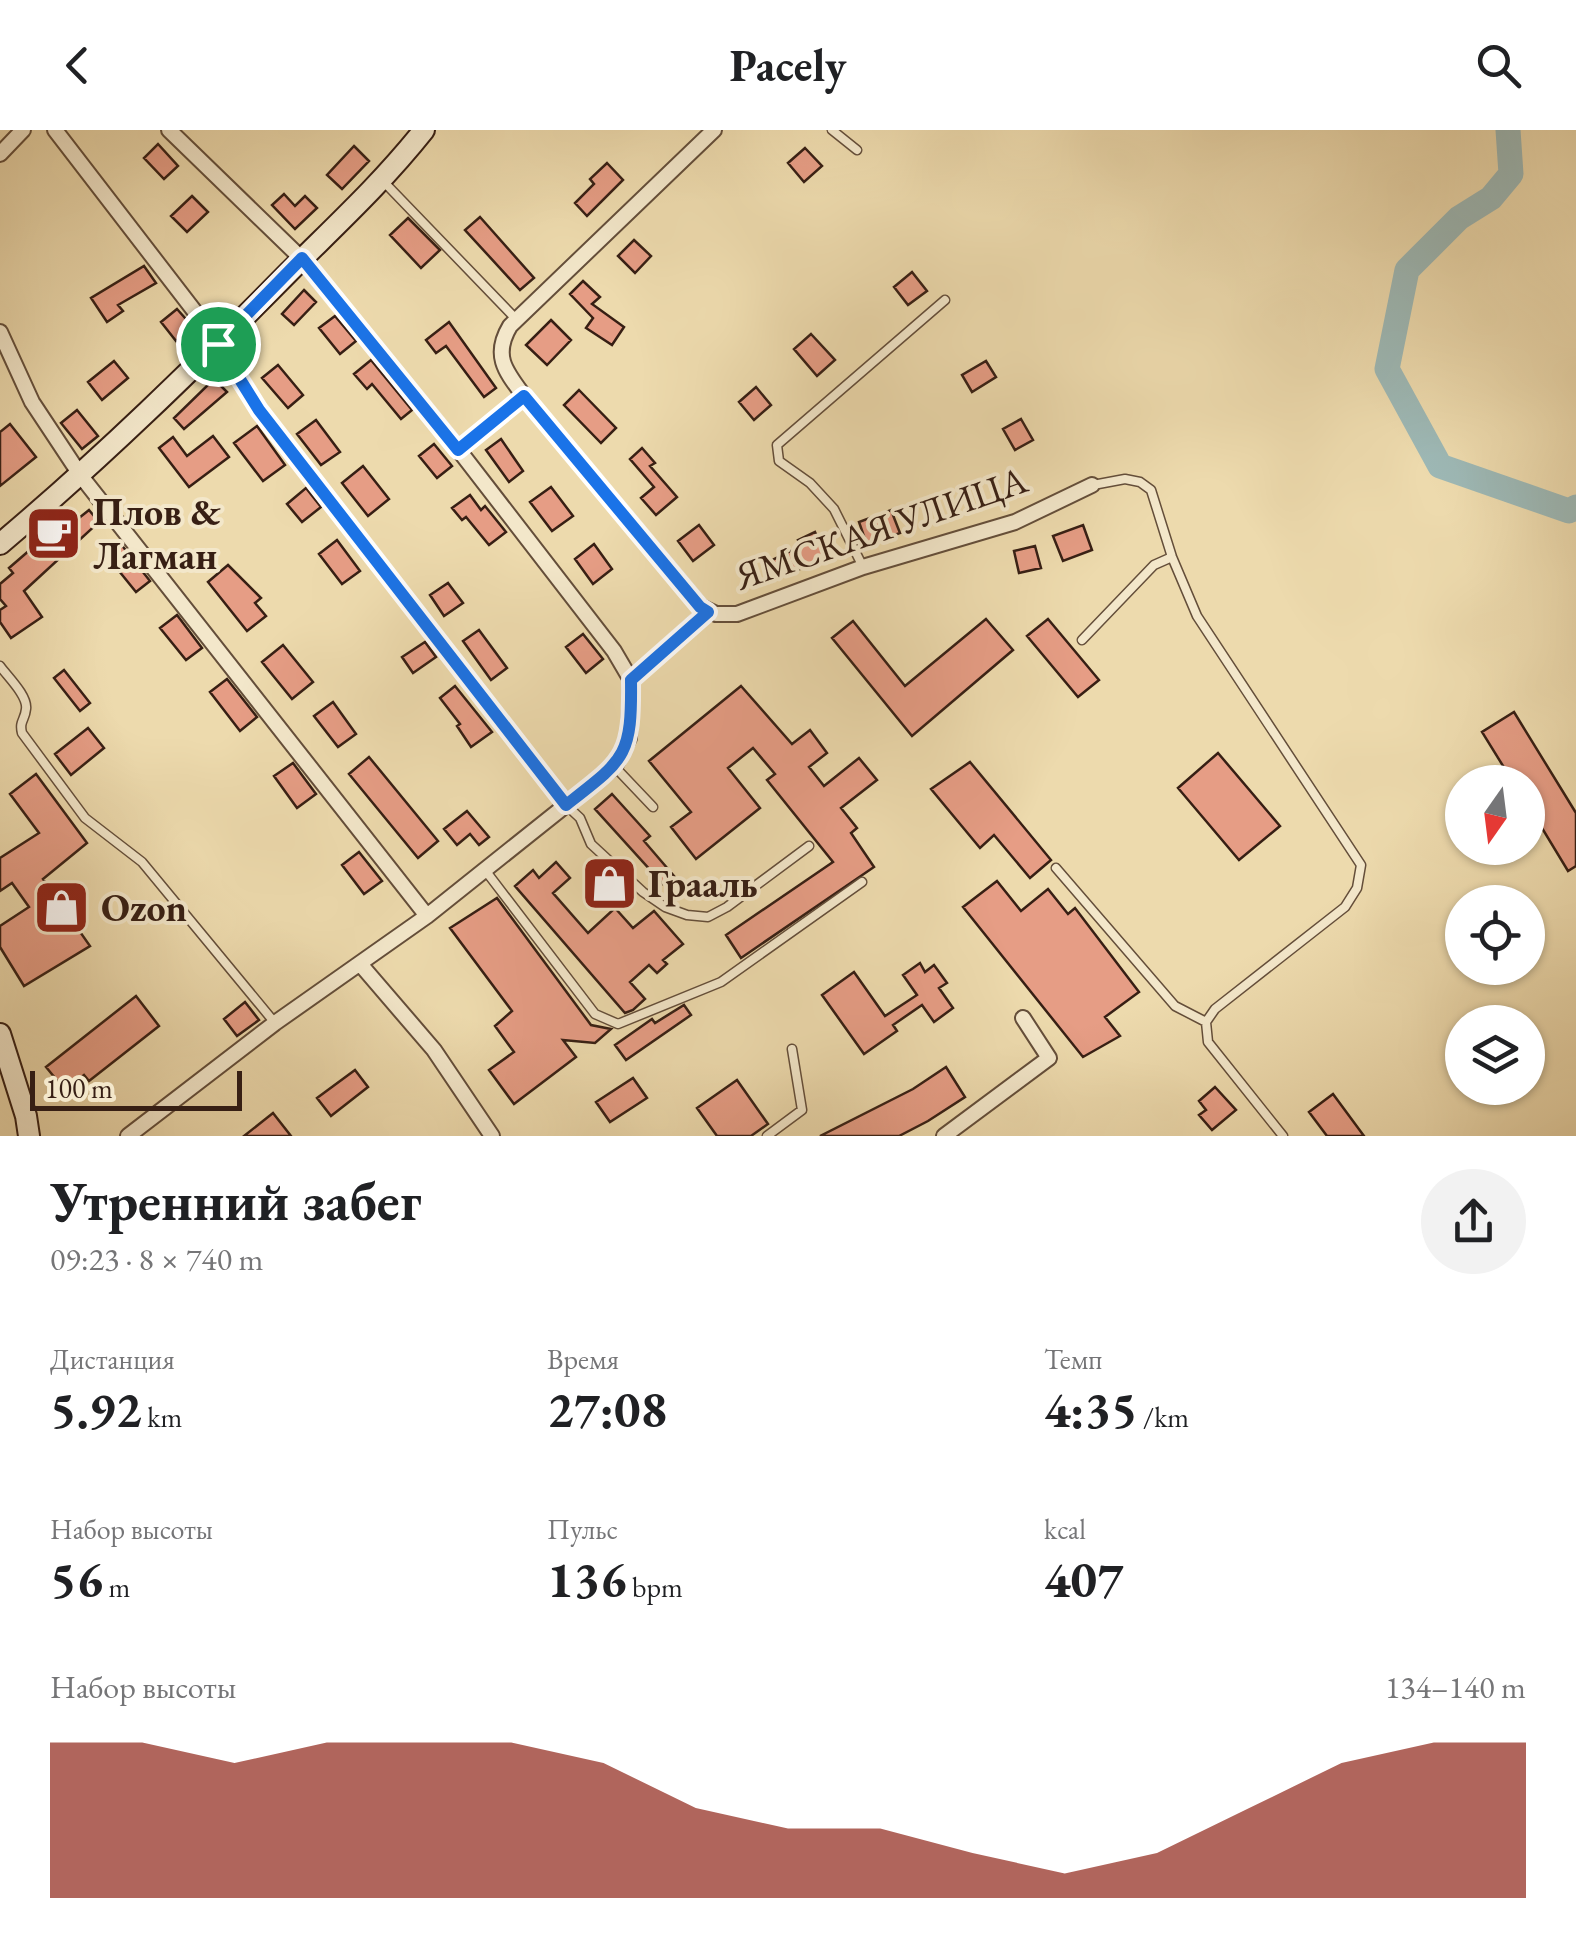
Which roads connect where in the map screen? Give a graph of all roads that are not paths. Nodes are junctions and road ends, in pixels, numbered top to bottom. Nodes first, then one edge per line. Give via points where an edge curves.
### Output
1 (23, 130) edge
2 (55, 130) edge
3 (169, 130) edge
4 (424, 130) edge
5 (714, 130) edge
6 (832, 130) edge
7 (857, 150) dead end
8 (0, 154) edge
9 (383, 181) junction
10 (302, 258) junction
11 (945, 300) dead end
12 (518, 320) junction
13 (0, 332) edge
14 (218, 344) junction
15 (524, 396) junction
16 (458, 450) junction
17 (81, 476) junction
18 (1092, 485) joint
19 (0, 544) edge
20 (1172, 558) junction
21 (863, 567) junction
22 (708, 612) junction
23 (1082, 640) dead end
24 (0, 666) edge
25 (631, 680) junction
26 (615, 766) junction
27 (566, 805) junction
28 (653, 807) dead end
29 (810, 846) dead end
30 (1056, 868) dead end
31 (486, 870) junction
32 (862, 882) dead end
33 (427, 916) junction
34 (361, 965) junction
35 (1023, 1018) dead end
36 (1206, 1022) junction
37 (275, 1024) junction
38 (0, 1034) edge
39 (792, 1049) dead end
40 (29, 1136) edge
41 (128, 1136) edge
42 (492, 1136) edge
43 (767, 1136) edge
44 (944, 1136) edge
45 (1282, 1136) edge

1 - 8 street
2 - 14 street
3 - 10 street
4 - 9 street
5 - 12 street
6 - 7 lane
9 - 10 street
9 - 12 lane
10 - 14 street
10 - 16 street
11 - 21 lane via 778,445 778,461 834,508
12 - 15 street, ЯМСКАЯ УЛИЦА via 500,347 502,367
13 - 17 street via 32,402
14 - 17 street
14 - 27 street via 259,410
15 - 16 lane
15 - 22 street, ЯМСКАЯ УЛИЦА
16 - 25 street
17 - 19 street
17 - 33 street
18 - 20 lane via 1126,479 1151,490
18 - 21 street, ЯМСКАЯ УЛИЦА via 1014,522
20 - 23 lane via 1154,565
20 - 36 lane via 1198,616 1361,865 1358,888 1344,906
21 - 22 street, ЯМСКАЯ УЛИЦА via 738,614
22 - 25 street
24 - 37 lane via 25,700 22,732 84,818 142,862
25 - 26 street via 629,738
26 - 27 street
26 - 28 lane
27 - 29 lane via 592,844 642,892 687,915 708,917 727,908
27 - 31 street
30 - 36 lane via 1175,1006
31 - 32 lane via 595,1014 618,1024 721,982
31 - 33 street
33 - 34 street
34 - 37 street
34 - 42 street via 434,1050
35 - 44 street via 1050,1058
36 - 45 lane via 1208,1042
37 - 41 street
38 - 40 street
39 - 43 lane via 802,1110

